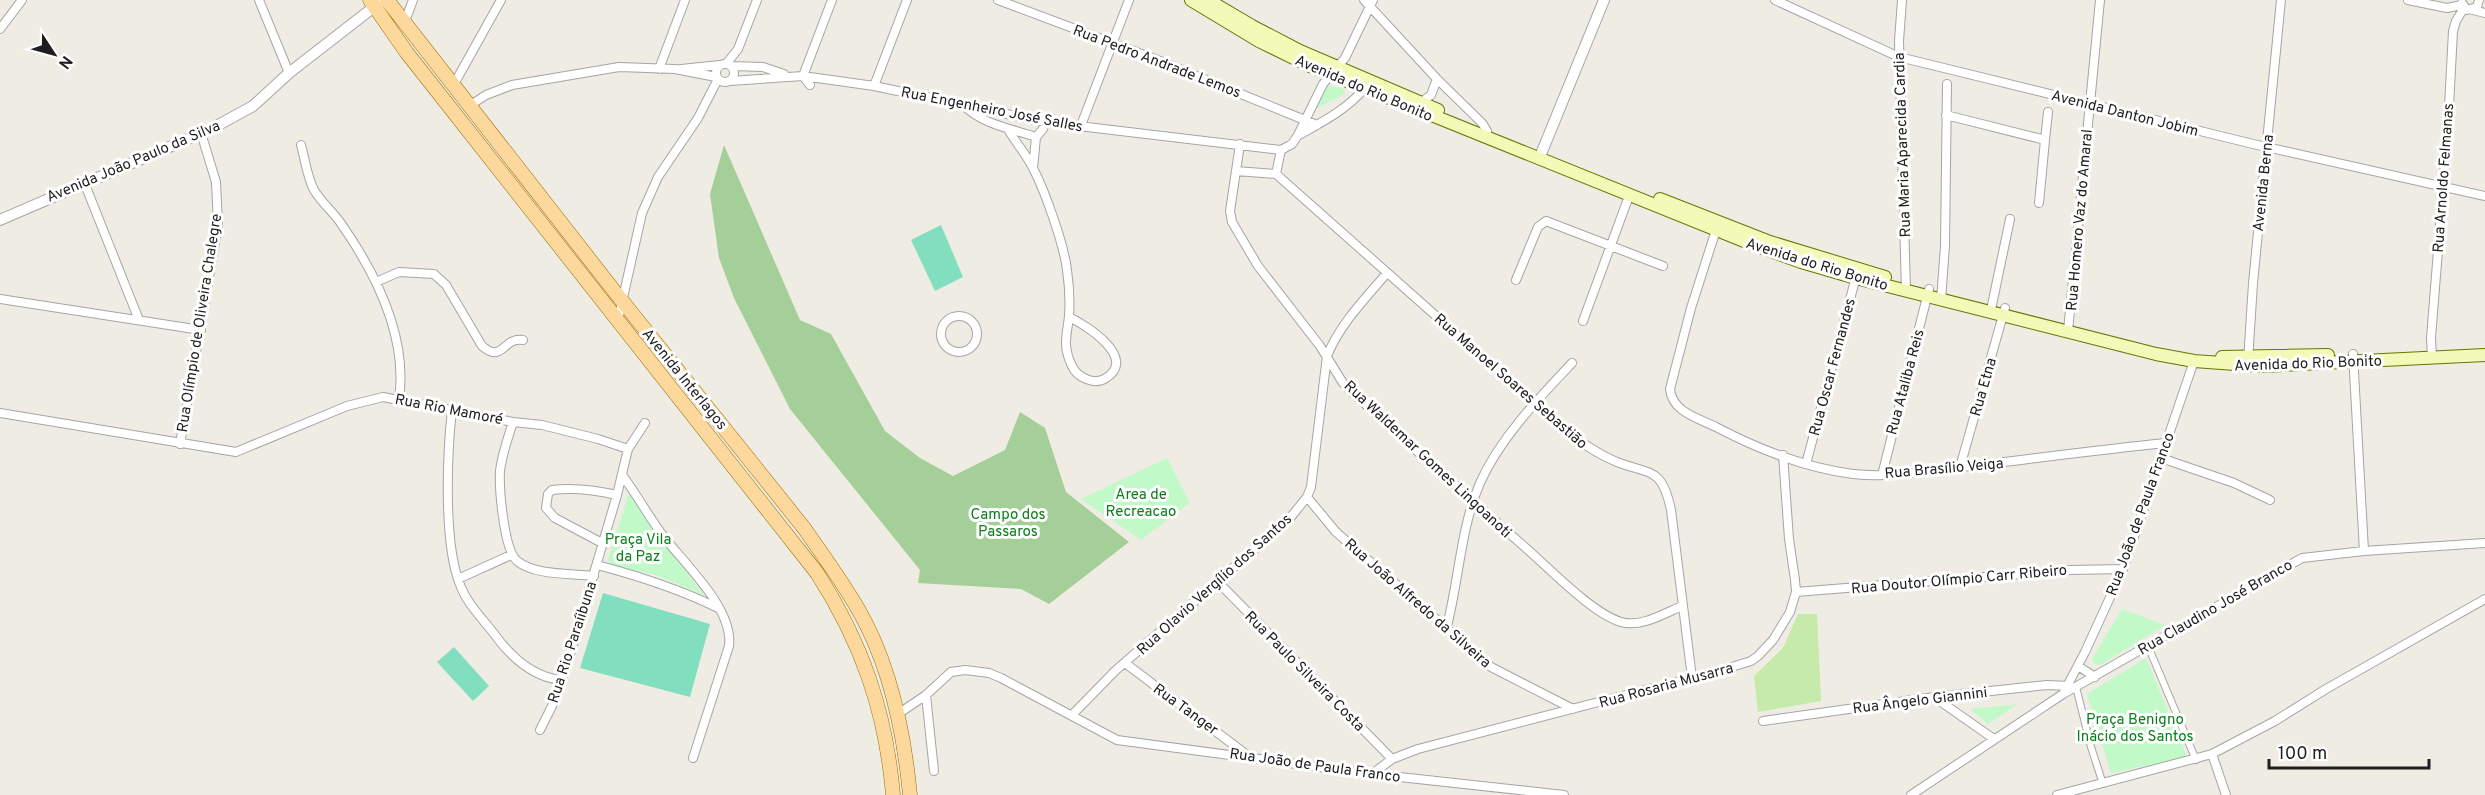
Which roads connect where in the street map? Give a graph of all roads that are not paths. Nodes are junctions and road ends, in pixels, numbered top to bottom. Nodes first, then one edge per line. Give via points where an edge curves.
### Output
1 (259, 0) edge
2 (413, 0) edge
3 (501, 0) edge
4 (685, 0) edge
5 (757, 0) edge
6 (832, 0) edge
7 (907, 0) edge
8 (998, 0) edge
9 (1129, 0) edge
10 (1191, 0) edge
11 (1208, 0) edge
12 (1604, 0) edge
13 (1775, 0) edge
14 (1902, 0) edge
15 (2100, 0) edge
16 (2281, 0) edge
17 (2408, 0) edge
18 (21, 1) edge
19 (2479, 1) edge
20 (379, 2) edge
21 (1369, 2) edge
22 (2465, 6) edge
23 (2485, 12) edge
24 (404, 24) junction
25 (0, 29) edge
26 (1112, 44) junction
27 (1899, 57) junction
28 (726, 65) junction
29 (659, 69) junction
30 (678, 69) junction
31 (1334, 71) junction
32 (289, 73) junction
33 (788, 75) junction
34 (803, 76) junction
35 (717, 78) junction
36 (1437, 79) junction
37 (730, 81) junction
38 (1947, 84) dead end
39 (810, 85) dead end
40 (453, 86) junction
41 (874, 86) junction
42 (1364, 89) junction
43 (1422, 103) junction
44 (962, 104) junction
45 (2090, 105) junction
46 (469, 106) junction
47 (1408, 107) junction
48 (2048, 112) dead end
49 (1946, 115) junction
50 (1031, 119) junction
51 (1305, 120) junction
52 (1045, 122) junction
53 (1317, 125) junction
54 (1080, 128) junction
55 (1009, 131) junction
56 (1487, 131) junction
57 (201, 133) junction
58 (1298, 135) junction
59 (1036, 137) junction
60 (2045, 140) junction
61 (1240, 144) junction
62 (301, 145) dead end
63 (2267, 148) junction
64 (1281, 150) junction
65 (1540, 156) junction
66 (1033, 168) junction
67 (1236, 171) junction
68 (1276, 174) junction
69 (84, 182) junction
70 (2443, 187) junction
71 (1629, 196) junction
72 (2485, 196) edge
73 (2039, 203) dead end
74 (2010, 219) dead end
75 (0, 220) edge
76 (1717, 226) junction
77 (1610, 245) junction
78 (1663, 267) dead end
79 (1387, 273) junction
80 (1857, 274) junction
81 (1516, 280) dead end
82 (376, 282) junction
83 (1907, 287) junction
84 (1928, 292) junction
85 (1942, 296) junction
86 (0, 299) edge
87 (623, 303) junction
88 (1992, 305) junction
89 (2004, 312) junction
90 (1069, 317) junction
91 (139, 320) junction
92 (618, 320) junction
93 (1583, 321) dead end
94 (2068, 328) junction
95 (201, 330) junction
96 (977, 338) joint
97 (523, 340) dead end
98 (2485, 348) edge
99 (2432, 355) junction
100 (2485, 355) edge
101 (1327, 356) junction
102 (2353, 358) junction
103 (2194, 361) junction
104 (2248, 362) junction
105 (1572, 363) dead end
106 (399, 399) junction
107 (1535, 404) junction
108 (452, 410) junction
109 (0, 413) edge
110 (513, 422) junction
111 (645, 423) dead end
112 (2165, 443) junction
113 (180, 444) junction
114 (628, 449) junction
115 (1783, 455) junction
116 (2161, 458) junction
117 (1806, 464) junction
118 (1960, 467) junction
119 (622, 475) junction
120 (1882, 475) junction
121 (617, 495) junction
122 (1307, 497) junction
123 (2270, 500) dead end
124 (1473, 502) junction
125 (602, 543) junction
126 (2485, 543) edge
127 (2364, 551) junction
128 (511, 555) junction
129 (597, 565) junction
130 (2123, 569) junction
131 (594, 576) junction
132 (458, 579) junction
133 (1218, 582) junction
134 (1796, 592) junction
135 (2485, 598) edge
136 (1682, 606) junction
137 (719, 608) junction
138 (1446, 630) junction
139 (2148, 646) junction
140 (1125, 663) junction
141 (2078, 666) junction
142 (2095, 677) junction
143 (1692, 678) junction
144 (561, 680) junction
145 (2069, 689) junction
146 (926, 696) junction
147 (1934, 697) junction
148 (1573, 709) junction
149 (898, 714) junction
150 (1072, 715) junction
151 (1763, 721) dead end
152 (540, 730) dead end
153 (1994, 739) junction
154 (2212, 754) junction
155 (1247, 756) junction
156 (693, 758) dead end
157 (1392, 759) junction
158 (2196, 760) junction
159 (934, 771) dead end
160 (1372, 774) junction
161 (2103, 784) junction
162 (1915, 794) edge
163 (893, 795) edge
164 (910, 795) edge
165 (1564, 795) edge
166 (2057, 795) edge
167 (2226, 795) edge

1 - 32 street
2 - 24 street
3 - 40 street
4 - 29 street
5 - 28 street via 738,49
6 - 34 street
7 - 41 street
8 - 26 street, Rua Pedro Andrade Lemos
9 - 26 street
10 - 31 main road, Avenida do Rio Bonito via 1276,50
11 - 31 main road, Avenida do Rio Bonito
12 - 65 street
13 - 27 street, Avenida Danton Jobim
14 - 27 street, Rua Maria Aparecida Cardia
15 - 45 street, Rua Homero Vaz do Amaral
16 - 63 street, Avenida Berna
17 - 22 street via 2447,8
18 - 25 street
19 - 22 street, Rua Arnoldo Felmanas
19 - 23 street
20 - 24 main road, Avenida Interlagos
20 - 32 street, Avenida João Paulo da Silva
20 - 92 main road, Avenida Interlagos via 408,53
21 - 31 street via 1345,58
21 - 36 street
22 - 23 street
22 - 70 street, Rua Arnoldo Felmanas via 2453,31
24 - 40 main road, Avenida Interlagos
26 - 51 street, Rua Pedro Andrade Lemos
26 - 54 street
27 - 45 street, Avenida Danton Jobim
27 - 83 street, Rua Maria Aparecida Cardia
28 - 30 street, Rua Engenheiro José Salles
28 - 33 street, Rua Engenheiro José Salles via 763,67
28 - 35 street via 716,70
28 - 37 street via 735,72
29 - 30 street, Rua Engenheiro José Salles
29 - 46 street, Rua Engenheiro José Salles via 619,67 512,85
30 - 35 street, Rua Engenheiro José Salles
31 - 42 main road, Avenida do Rio Bonito
31 - 43 main road, Avenida do Rio Bonito
31 - 51 street
32 - 57 street, Avenida João Paulo da Silva via 253,106
33 - 34 street, Rua Engenheiro José Salles
33 - 37 street, Rua Engenheiro José Salles
34 - 39 street
34 - 41 street, Rua Engenheiro José Salles via 856,88
35 - 37 street
35 - 87 street via 698,118 658,177 642,213
36 - 43 street via 1431,95
36 - 56 street
38 - 49 street
40 - 46 main road, Avenida Interlagos
41 - 44 street, Rua Engenheiro José Salles
42 - 47 main road, Avenida do Rio Bonito
42 - 53 street via 1356,99
43 - 47 street
43 - 56 main road, Avenida do Rio Bonito
44 - 50 street, Rua Engenheiro José Salles
44 - 55 street via 973,114
45 - 63 street, Avenida Danton Jobim
45 - 94 street, Rua Homero Vaz do Amaral
46 - 87 main road, Avenida Interlagos
47 - 65 main road, Avenida do Rio Bonito
48 - 60 street
49 - 60 street
49 - 85 street
50 - 52 street, Rua Engenheiro José Salles
50 - 59 street
51 - 53 street, Rua Pedro Andrade Lemos
51 - 58 street
52 - 54 street, Rua Engenheiro José Salles
52 - 59 street
53 - 58 street
54 - 61 street, Rua Engenheiro José Salles
55 - 59 street
55 - 66 street
56 - 65 main road, Avenida do Rio Bonito
57 - 69 street, Avenida João Paulo da Silva
57 - 95 street, Rua Olímpio de Oliveira Chalegre via 216,182 218,216
58 - 64 street
59 - 66 street
60 - 73 street
61 - 64 street, Rua Engenheiro José Salles
61 - 67 street, Rua Waldemar Gomes Lingoanoti
62 - 82 street via 313,188 339,221
63 - 70 street, Avenida Danton Jobim
63 - 104 street, Avenida Berna
64 - 68 street
65 - 71 main road, Avenida do Rio Bonito
65 - 76 main road, Avenida do Rio Bonito
66 - 90 street via 1065,254
67 - 68 street
67 - 101 street, Rua Waldemar Gomes Lingoanoti via 1232,222 1258,266
68 - 79 street, Rua Manoel Soares Sebastião
69 - 75 street, Avenida João Paulo da Silva
69 - 91 street
70 - 72 street, Avenida Danton Jobim
70 - 99 street, Rua Arnoldo Felmanas
71 - 76 main road, Avenida do Rio Bonito
71 - 77 street
74 - 88 street
76 - 80 main road, Avenida do Rio Bonito
76 - 115 street, Rua Brasílio Veiga via 1691,308 1670,397 1680,409 1737,438
77 - 78 street
77 - 81 street via 1546,221 1538,227
77 - 93 street
79 - 101 street, Rua Olavio Vergílio dos Santos via 1347,319
79 - 107 street, Rua Manoel Soares Sebastião
80 - 83 main road, Avenida do Rio Bonito
80 - 117 street, Rua Oscar Fernandes
82 - 97 street via 399,272 434,274 442,280 490,353
82 - 106 street via 400,356
83 - 84 main road, Avenida do Rio Bonito
84 - 85 main road, Avenida do Rio Bonito
84 - 120 street, Rua Ataliba Reis
85 - 88 main road, Avenida do Rio Bonito
85 - 89 main road, Avenida do Rio Bonito
86 - 91 street
87 - 92 street
87 - 149 main road, Avenida Interlagos via 827,561 859,610 881,660
88 - 89 main road, Avenida do Rio Bonito
89 - 94 main road, Avenida do Rio Bonito
89 - 118 street, Rua Etna
90 - 90 street via 1065,339 1072,366 1090,381 1107,378 1116,368 1109,347
91 - 95 street
92 - 163 main road, Avenida Interlagos via 798,546 841,610 856,640 884,723
94 - 103 main road, Avenida do Rio Bonito
94 - 104 main road, Avenida do Rio Bonito
95 - 113 street, Rua Olímpio de Oliveira Chalegre
96 - 96 street via 973,322 960,315 945,321 941,329 944,346 951,351 968,350
98 - 99 main road, Avenida do Rio Bonito
99 - 100 main road, Avenida do Rio Bonito
99 - 102 main road, Avenida do Rio Bonito
101 - 122 street, Rua Olavio Vergílio dos Santos
101 - 124 street, Rua Waldemar Gomes Lingoanoti via 1343,383
102 - 104 main road, Avenida do Rio Bonito
102 - 127 street
103 - 104 main road, Avenida do Rio Bonito
103 - 112 street, Rua João de Paula Franco
105 - 107 street
106 - 108 street, Rua Rio Mamoré
106 - 113 street, Rua Rio Mamoré via 383,397 358,402 242,451
107 - 124 street via 1491,464
107 - 136 street, Rua Manoel Soares Sebastião via 1593,452 1639,468 1661,481 1671,510
108 - 110 street, Rua Rio Mamoré
108 - 132 street via 448,503
109 - 113 street
110 - 114 street, Rua Rio Mamoré via 543,425
110 - 128 street via 500,472
111 - 114 street
112 - 116 street, Rua João de Paula Franco
112 - 118 street, Rua Brasílio Veiga
114 - 119 street, Rua Rio Paraíibuna
115 - 117 street, Rua Brasílio Veiga
115 - 134 street, Rua Rosaria Musarra
116 - 123 street
116 - 130 street, Rua João de Paula Franco
117 - 120 street, Rua Brasílio Veiga via 1854,474
118 - 120 street, Rua Brasílio Veiga
119 - 121 street, Rua Rio Paraíibuna
119 - 137 street
121 - 125 street, Rua Rio Paraíibuna
121 - 125 street via 565,488 552,490 545,502 555,518
122 - 133 street, Rua Olavio Vergílio dos Santos via 1290,518
122 - 138 street, Rua João Alfredo da Silveira via 1336,532
124 - 136 street, Rua Waldemar Gomes Lingoanoti via 1581,596 1622,622 1644,621
124 - 138 street
125 - 129 street, Rua Rio Paraíibuna
126 - 127 street, Rua Claudino José Branco
127 - 139 street, Rua Claudino José Branco via 2311,556 2293,562
128 - 131 street via 541,570
128 - 132 street
129 - 131 street, Rua Rio Paraíibuna
129 - 137 street via 653,580
130 - 134 street, Rua Doutor Olímpio Carr Ribeiro
130 - 141 street, Rua João de Paula Franco
131 - 144 street, Rua Rio Paraíibuna
132 - 144 street via 469,603 514,658 544,676
133 - 140 street, Rua Olavio Vergílio dos Santos
133 - 157 street, Rua Paulo Silveira Costa
134 - 143 street, Rua Rosaria Musarra via 1782,627 1758,656
135 - 154 street via 2276,721
136 - 143 street, Rua Manoel Soares Sebastião
137 - 156 street via 730,636 729,646
138 - 148 street, Rua João Alfredo da Silveira via 1491,668
139 - 142 street, Rua Claudino José Branco
139 - 158 street
140 - 150 street, Rua Olavio Vergílio dos Santos
140 - 155 street, Rua Tanger
141 - 142 street
141 - 145 street, Rua João de Paula Franco
142 - 145 street, Rua Claudino José Branco
143 - 148 street, Rua Rosaria Musarra
144 - 152 street, Rua Rio Paraíibuna
145 - 147 street, Rua Ângelo Giannini via 2047,684
145 - 153 street, Rua João de Paula Franco
145 - 161 street
146 - 149 street, Rua João de Paula Franco
146 - 150 street, Rua João de Paula Franco via 951,672 989,673
146 - 159 street
147 - 151 street, Rua Ângelo Giannini
147 - 153 street
148 - 157 street, Rua Rosaria Musarra via 1418,748
149 - 164 main road, Avenida Interlagos
150 - 155 street, Rua João de Paula Franco via 1117,740
153 - 162 street, Rua João de Paula Franco
154 - 158 street
154 - 167 street
155 - 160 street, Rua João de Paula Franco
157 - 160 street, Rua Rosaria Musarra
158 - 161 street
160 - 165 street, Rua João de Paula Franco
161 - 166 street

